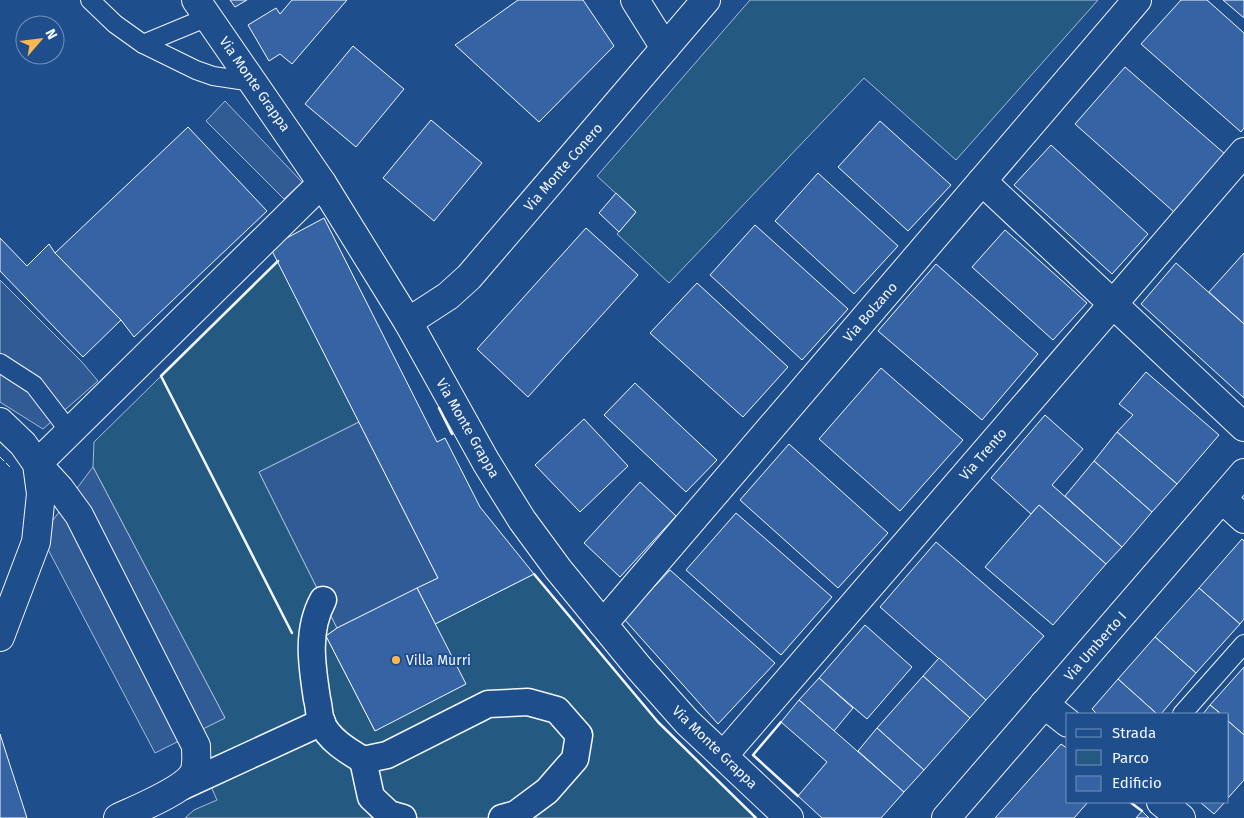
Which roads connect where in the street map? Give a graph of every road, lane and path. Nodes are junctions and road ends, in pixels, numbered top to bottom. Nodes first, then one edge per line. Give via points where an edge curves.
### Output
1 (90, 0) edge
2 (635, 0) edge
3 (706, 0) edge
4 (1137, 0) edge
5 (202, 8) edge
6 (143, 44) junction
7 (665, 48) junction
8 (253, 82) junction
9 (1244, 152) edge
10 (982, 181) junction
11 (322, 183) junction
12 (1113, 304) junction
13 (408, 322) junction
14 (0, 364) edge
15 (0, 422) edge
16 (1244, 427) edge
17 (70, 432) junction
18 (37, 464) junction
19 (1244, 473) edge
20 (1222, 500) junction
21 (1244, 519) edge
22 (323, 600) dead end
23 (603, 624) junction
24 (0, 637) edge
25 (1244, 644) edge
26 (1044, 704) junction
27 (1183, 713) edge
28 (1066, 721) edge
29 (322, 722) junction
30 (723, 756) junction
31 (364, 760) junction
32 (183, 786) junction
33 (1162, 803) edge
34 (512, 816) edge
35 (118, 818) edge
36 (403, 818) edge
37 (789, 818) edge
38 (946, 818) edge
39 (1181, 818) edge

1 - 6 lane
2 - 7 street
3 - 7 street, Via Monte Conero
4 - 10 street, Via Bolzano
5 - 6 lane
5 - 8 street, Via Monte Grappa
6 - 8 lane via 213,76
7 - 13 street, Via Monte Conero via 468,277 448,296
8 - 11 street, Via Monte Grappa
9 - 12 street, Via Trento
10 - 12 street
10 - 23 street, Via Bolzano
11 - 13 street, Via Monte Grappa
11 - 17 street
12 - 16 street
12 - 30 street, Via Trento
13 - 23 street, Via Monte Grappa via 522,520
14 - 17 lane via 34,385
15 - 18 street via 23,444
17 - 18 street
18 - 24 street via 42,494 36,542
18 - 32 street via 79,515 196,746 197,763 193,775
19 - 20 street, Via Umberto I
20 - 21 street
20 - 26 street, Via Umberto I
22 - 29 street via 312,632 313,672
23 - 30 street, Via Monte Grappa via 687,722
25 - 27 lane
26 - 28 street
26 - 38 street, Via Umberto I
29 - 31 street via 338,744
29 - 32 street
30 - 37 street, Via Monte Grappa
31 - 34 street via 387,755 488,704 528,702 557,710 579,735 575,759 547,791
31 - 36 street via 371,797 389,814
32 - 35 street
33 - 39 street

